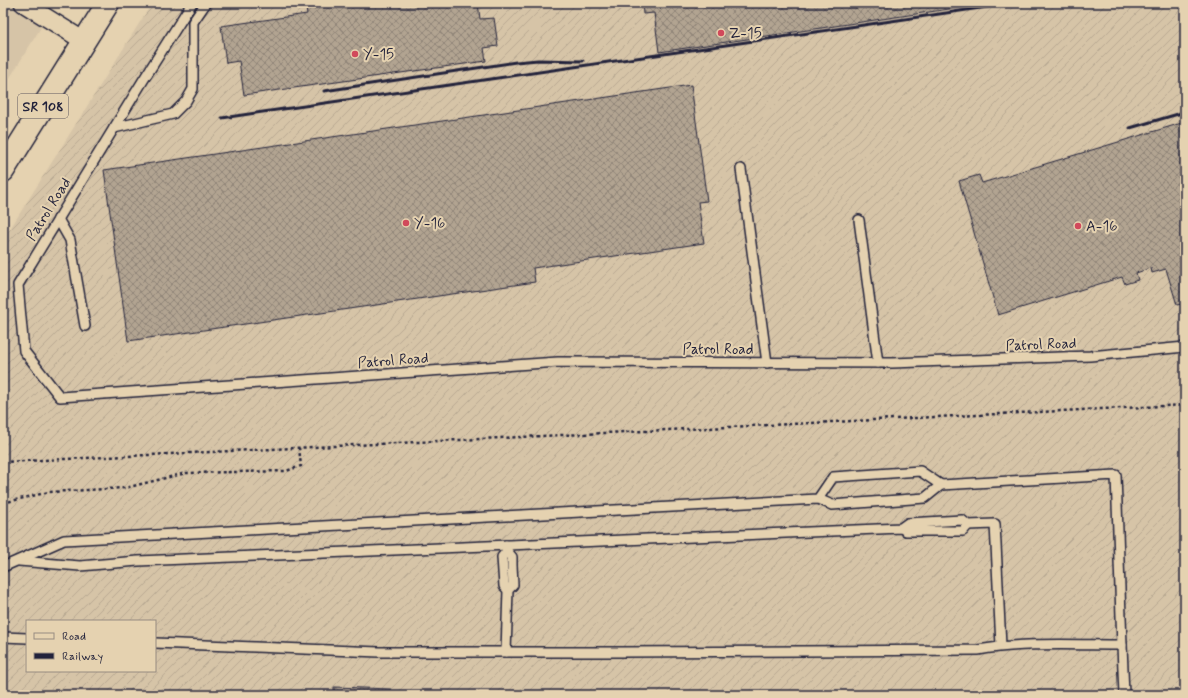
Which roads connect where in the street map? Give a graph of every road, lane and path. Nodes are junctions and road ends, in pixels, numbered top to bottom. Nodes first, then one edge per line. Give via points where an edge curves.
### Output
1 (23, 3) edge
2 (108, 3) edge
3 (192, 3) edge
4 (206, 3) edge
5 (84, 41) junction
6 (114, 128) junction
7 (741, 169) dead end
8 (3, 171) edge
9 (58, 219) junction
10 (859, 220) dead end
11 (85, 326) dead end
12 (1185, 347) edge
13 (767, 363) junction
14 (878, 363) junction
15 (1185, 405) edge
16 (299, 448) junction
17 (3, 462) edge
18 (941, 485) junction
19 (818, 499) junction
20 (3, 503) edge
21 (507, 548) junction
22 (17, 561) junction
23 (3, 567) edge
24 (3, 637) edge
25 (26, 638) edge
26 (156, 643) edge
27 (1122, 645) junction
28 (1001, 646) junction
29 (506, 652) junction
30 (1124, 695) edge

1 - 5 street
2 - 5 main road, SR 108
3 - 6 lane, Patrol Road
4 - 6 lane via 193,22 193,89 186,101 172,114
5 - 8 main road, SR 108
6 - 9 lane, Patrol Road
7 - 13 lane
9 - 11 lane via 70,240
9 - 13 lane, Patrol Road via 18,285 24,351 60,397 558,362
10 - 14 lane
12 - 14 lane, Patrol Road via 1090,356
13 - 14 lane, Patrol Road
15 - 16 path
16 - 17 path
16 - 20 path via 301,466 286,471 186,473 125,488 49,492
18 - 19 lane via 925,498 832,505
18 - 19 lane via 920,471 833,477
18 - 27 lane via 1116,475
19 - 22 lane via 64,540
21 - 22 lane via 138,560 80,566
21 - 28 lane via 901,528 906,531 963,531 968,525 995,524
21 - 29 lane via 502,557 504,586 508,590
22 - 23 lane
24 - 25 lane
26 - 29 lane via 379,652
27 - 28 lane
27 - 30 lane
28 - 29 lane via 978,650

